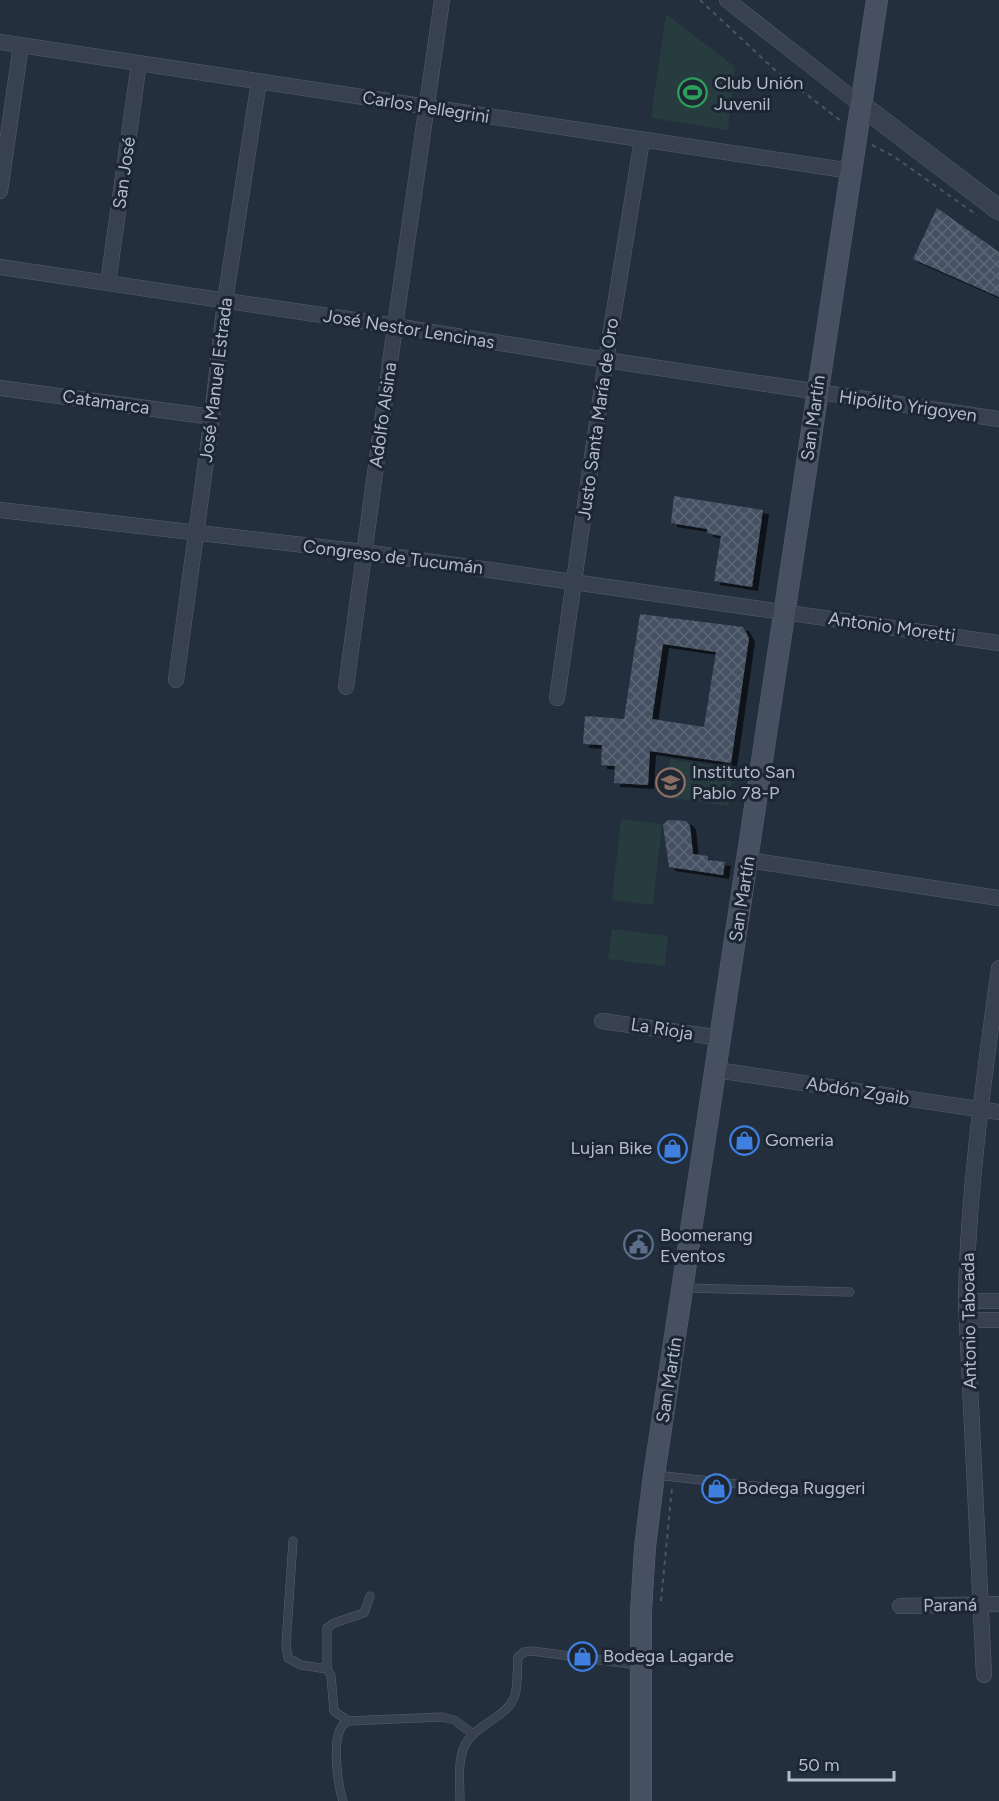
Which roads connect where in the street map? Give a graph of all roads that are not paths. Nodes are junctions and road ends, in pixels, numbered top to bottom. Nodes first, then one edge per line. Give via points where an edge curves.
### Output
1 (442, 0) edge
2 (727, 0) edge
3 (877, 0) edge
4 (0, 42) edge
5 (21, 45) junction
6 (140, 63) junction
7 (259, 81) junction
8 (861, 105) junction
9 (426, 107) junction
10 (642, 140) junction
11 (851, 171) junction
12 (0, 191) edge
13 (999, 210) edge
14 (0, 267) edge
15 (108, 283) junction
16 (225, 301) junction
17 (395, 326) junction
18 (606, 360) junction
19 (0, 388) edge
20 (817, 392) junction
21 (212, 417) junction
22 (999, 419) edge
23 (0, 510) edge
24 (196, 533) junction
25 (364, 552) junction
26 (575, 581) junction
27 (785, 612) junction
28 (999, 643) edge
29 (176, 680) dead end
30 (346, 687) dead end
31 (558, 698) dead end
32 (748, 860) junction
33 (999, 898) edge
34 (999, 968) edge
35 (602, 1021) dead end
36 (721, 1038) junction
37 (716, 1070) junction
38 (979, 1109) junction
39 (999, 1112) edge
40 (683, 1288) junction
41 (850, 1292) dead end
42 (966, 1301) junction
43 (999, 1301) edge
44 (967, 1320) junction
45 (999, 1320) edge
46 (654, 1475) junction
47 (799, 1491) dead end
48 (293, 1541) dead end
49 (370, 1596) dead end
50 (981, 1604) junction
51 (999, 1604) edge
52 (900, 1606) dead end
53 (640, 1665) junction
54 (327, 1669) junction
55 (984, 1676) dead end
56 (348, 1721) junction
57 (473, 1734) junction
58 (343, 1801) edge
59 (460, 1801) edge
60 (640, 1801) edge

1 - 9 street, Adolfo Alsina
2 - 8 street
3 - 8 main road, San Martín
4 - 5 street, Carlos Pellegrini
5 - 6 street, Carlos Pellegrini
5 - 12 street
6 - 7 street, Carlos Pellegrini
6 - 15 street, San José
7 - 9 street, Carlos Pellegrini
7 - 16 street, José Manuel Estrada
8 - 11 main road, San Martín
8 - 13 street
9 - 10 street, Carlos Pellegrini
9 - 17 street, Adolfo Alsina
10 - 11 street, Carlos Pellegrini
10 - 18 street, Justo Santa María de Oro
11 - 20 main road, San Martín
14 - 15 street, José Nestor Lencinas
15 - 16 street, José Nestor Lencinas
16 - 17 street, José Nestor Lencinas
16 - 21 street, José Manuel Estrada
17 - 18 street, José Nestor Lencinas
17 - 25 street, Adolfo Alsina
18 - 20 street, José Nestor Lencinas
18 - 26 street, Justo Santa María de Oro
19 - 21 street, Catamarca
20 - 22 street, Hipólito Yrigoyen
20 - 27 main road, San Martín
21 - 24 street, José Manuel Estrada
23 - 24 street, Congreso de Tucumán
24 - 25 street, Congreso de Tucumán
24 - 29 street, José Manuel Estrada
25 - 26 street, Congreso de Tucumán
25 - 30 street, Adolfo Alsina
26 - 27 street, Congreso de Tucumán
26 - 31 street, Justo Santa María de Oro
27 - 28 street, Antonio Moretti
27 - 32 main road, San Martín
32 - 33 street
32 - 36 main road, San Martín
34 - 38 street, Antonio Taboada
35 - 36 street, La Rioja
36 - 37 main road, San Martín
37 - 38 street, Abdón Zgaib
37 - 40 main road, San Martín
38 - 39 street, Abdón Zgaib
38 - 42 street, Antonio Taboada
40 - 41 lane
40 - 46 main road, San Martín
42 - 43 street
42 - 44 street, Antonio Taboada
44 - 45 street
44 - 50 street, Antonio Taboada
46 - 47 lane
46 - 53 main road, San Martín via 645,1547
48 - 54 lane via 285,1645 288,1658 301,1665
49 - 54 lane via 364,1613 327,1628
50 - 51 street, Paraná
50 - 52 street, Paraná
50 - 55 street, Antonio Taboada
53 - 57 lane via 524,1653 518,1657 514,1697
53 - 60 main road, San Martín
54 - 56 lane via 334,1711
56 - 57 lane via 442,1717 454,1720
56 - 58 lane via 340,1729 337,1744 338,1786
57 - 59 lane via 460,1764

